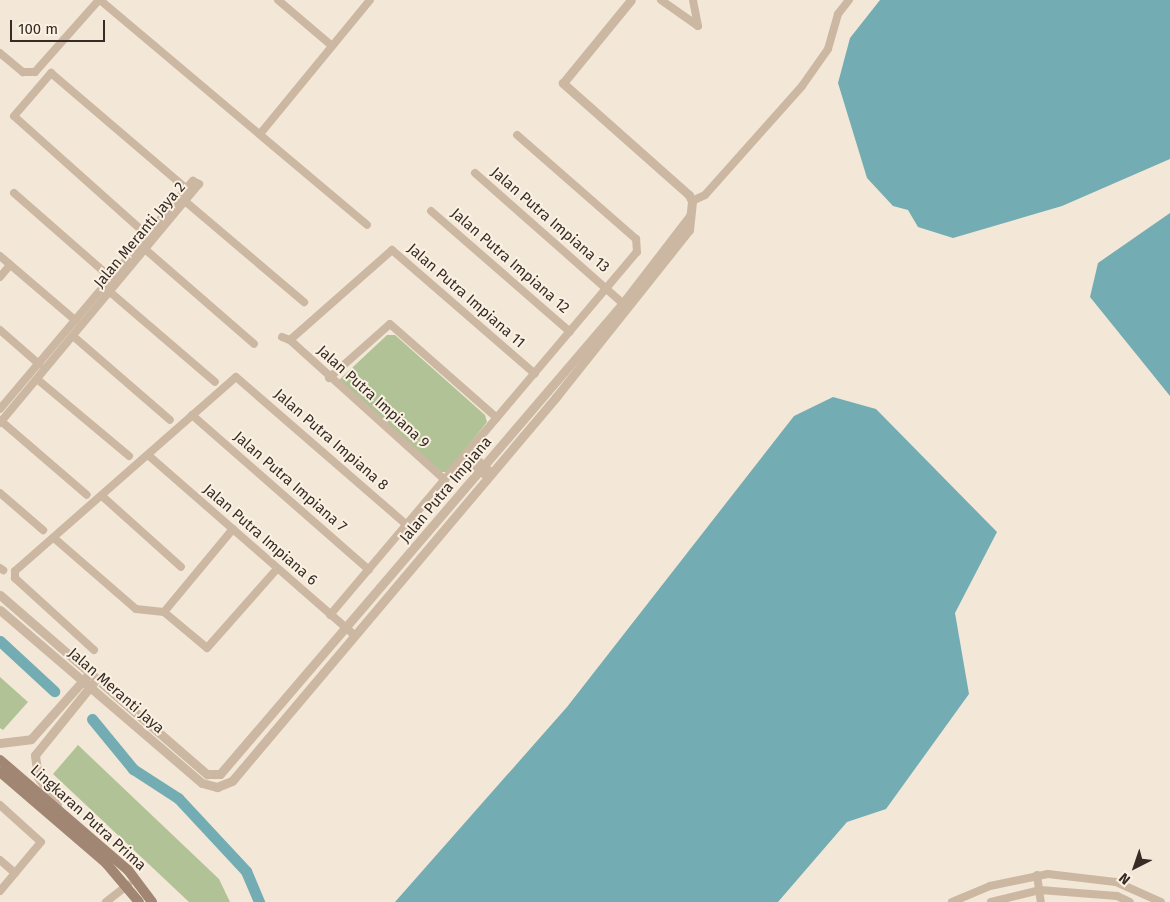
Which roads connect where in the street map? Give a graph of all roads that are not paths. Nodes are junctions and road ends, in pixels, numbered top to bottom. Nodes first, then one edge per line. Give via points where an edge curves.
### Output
1 (100, 0) edge
2 (278, 0) edge
3 (370, 0) edge
4 (631, 0) edge
5 (661, 0) edge
6 (693, 0) edge
7 (849, 0) edge
8 (332, 46) junction
9 (0, 53) edge
10 (260, 134) junction
11 (517, 135) dead end
12 (475, 173) dead end
13 (187, 189) junction
14 (14, 194) dead end
15 (692, 201) junction
16 (186, 202) junction
17 (431, 211) dead end
18 (690, 216) junction
19 (367, 225) dead end
20 (147, 235) junction
21 (146, 250) junction
22 (0, 256) edge
23 (10, 265) junction
24 (0, 277) edge
25 (112, 278) junction
26 (607, 288) junction
27 (110, 292) junction
28 (304, 302) dead end
29 (626, 306) junction
30 (88, 312) junction
31 (75, 320) junction
32 (0, 330) edge
33 (570, 332) junction
34 (73, 336) junction
35 (286, 338) joint
36 (254, 344) dead end
37 (39, 364) junction
38 (534, 374) junction
39 (329, 378) junction
40 (37, 379) junction
41 (215, 382) dead end
42 (14, 393) junction
43 (20, 399) junction
44 (1, 406) edge
45 (192, 415) junction
46 (497, 418) junction
47 (170, 420) dead end
48 (1, 422) edge
49 (466, 454) junction
50 (148, 455) junction
51 (129, 456) dead end
52 (482, 468) junction
53 (490, 475) junction
54 (445, 480) junction
55 (0, 493) edge
56 (87, 495) dead end
57 (102, 496) junction
58 (407, 525) junction
59 (43, 530) dead end
60 (233, 530) junction
61 (54, 538) junction
62 (182, 567) dead end
63 (277, 568) junction
64 (369, 570) junction
65 (0, 594) edge
66 (0, 610) edge
67 (164, 612) junction
68 (330, 615) junction
69 (346, 628) junction
70 (354, 635) junction
71 (94, 650) dead end
72 (93, 676) junction
73 (86, 684) junction
74 (0, 743) edge
75 (0, 760) edge
76 (0, 772) edge
77 (215, 775) joint
78 (217, 787) joint
79 (0, 805) edge
80 (61, 811) junction
81 (0, 860) edge
82 (15, 873) junction
83 (1037, 875) junction
84 (128, 885) junction
85 (0, 890) edge
86 (1040, 890) junction
87 (106, 902) edge
88 (139, 902) edge
89 (152, 902) edge
90 (952, 902) edge
91 (991, 902) edge
92 (1041, 902) edge
93 (1130, 902) edge
94 (1161, 902) edge

1 - 9 street via 35,72 23,72
1 - 10 street
2 - 8 street
3 - 8 street
4 - 15 street via 563,78 565,88
5 - 6 street via 698,26
7 - 15 street via 838,14 828,49 802,86 704,195
8 - 10 street
10 - 19 street
11 - 26 street via 636,239 637,252
12 - 26 street, Jalan Putra Impiana 13
13 - 16 street, Jalan Meranti Jaya 2 via 193,181 199,184
13 - 20 street, Jalan Meranti Jaya 2
13 - 20 street via 51,73 13,119
14 - 25 street
15 - 18 street
16 - 21 street, Jalan Meranti Jaya 2
16 - 28 street
17 - 33 street, Jalan Putra Impiana 12
18 - 29 street, Jalan Putra Impiana
18 - 29 street, Jalan Putra Impiana via 689,230
20 - 25 street, Jalan Meranti Jaya 2
21 - 27 street, Jalan Meranti Jaya 2
21 - 36 street
22 - 23 street
23 - 24 street
23 - 31 street
25 - 30 street, Jalan Meranti Jaya 2
26 - 29 street, Jalan Putra Impiana 13
26 - 33 street
27 - 30 street, Jalan Meranti Jaya 2
27 - 41 street
29 - 52 street, Jalan Putra Impiana
29 - 53 street, Jalan Putra Impiana
30 - 31 street, Jalan Meranti Jaya 2
30 - 34 street, Jalan Meranti Jaya 2
31 - 37 street, Jalan Meranti Jaya 2
32 - 37 street
33 - 38 street
34 - 40 street, Jalan Meranti Jaya 2
34 - 47 street
35 - 38 street, Jalan Putra Impiana 11 via 392,250
35 - 39 street, Jalan Putra Impiana 9
37 - 42 street, Jalan Meranti Jaya 2
38 - 46 street
39 - 46 street via 390,324
39 - 54 street, Jalan Putra Impiana 9
40 - 43 street, Jalan Meranti Jaya 2
40 - 51 street
42 - 43 street
42 - 44 street, Jalan Meranti Jaya 2
43 - 48 street, Jalan Meranti Jaya 2
45 - 50 street
45 - 58 street, Jalan Putra Impiana 8 via 236,377
45 - 64 street, Jalan Putra Impiana 7
46 - 49 street
48 - 56 street
49 - 52 street
49 - 54 street
50 - 57 street
50 - 60 street, Jalan Putra Impiana 6
52 - 53 street
52 - 69 street, Jalan Putra Impiana
53 - 70 street, Jalan Putra Impiana
54 - 58 street
55 - 59 street
57 - 61 street
57 - 62 street
58 - 64 street
60 - 63 street, Jalan Putra Impiana 6
60 - 67 street
61 - 67 street via 136,609
61 - 71 street via 14,575
63 - 67 street via 207,648
63 - 68 street, Jalan Putra Impiana 6
64 - 68 street
65 - 72 street, Jalan Meranti Jaya
66 - 73 street, Jalan Meranti Jaya
68 - 69 street, Jalan Putra Impiana 6
69 - 70 street, Jalan Putra Impiana 6
69 - 77 street, Jalan Putra Impiana via 228,768
70 - 78 street, Jalan Putra Impiana via 232,781
72 - 73 street
72 - 77 street, Jalan Meranti Jaya via 207,774
73 - 74 street via 31,739
73 - 78 street, Jalan Meranti Jaya via 202,783
73 - 80 street via 35,755 38,777
75 - 80 main road, Lingkaran Putra Prima
76 - 84 main road, Lingkaran Putra Prima
79 - 82 street via 41,842
80 - 89 main road, Lingkaran Putra Prima via 128,870
81 - 82 street
82 - 85 street
83 - 86 street
83 - 90 street via 990,886
83 - 94 street via 1116,882
84 - 87 street
84 - 88 main road, Lingkaran Putra Prima
86 - 91 street
86 - 92 street
86 - 93 street via 1118,896

